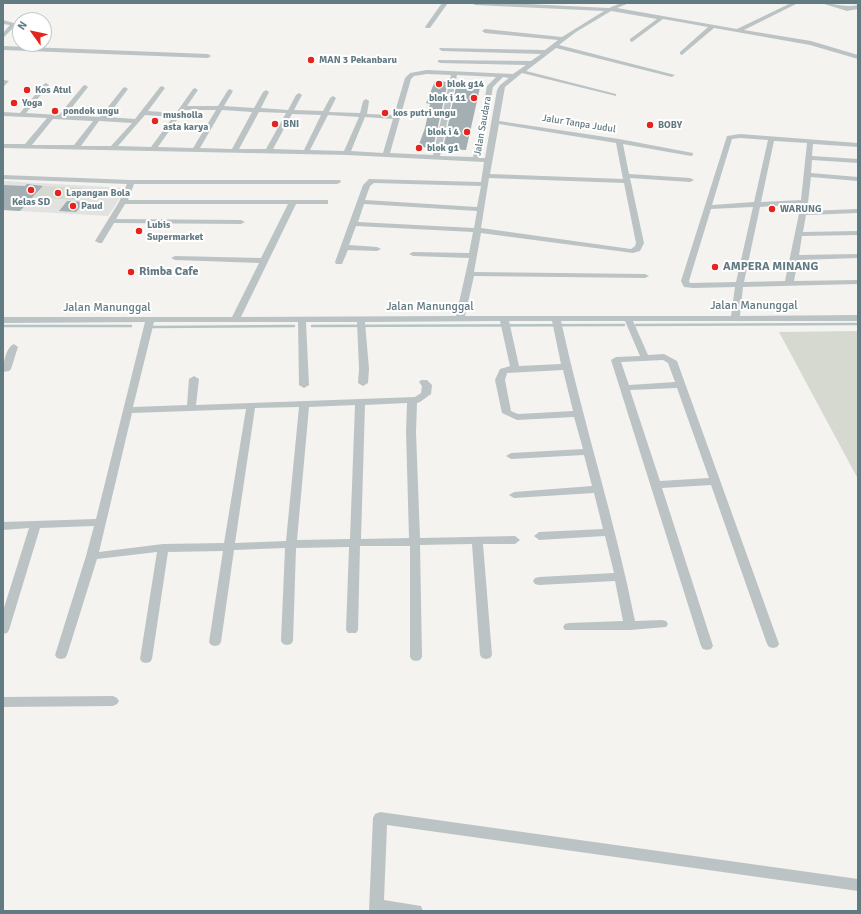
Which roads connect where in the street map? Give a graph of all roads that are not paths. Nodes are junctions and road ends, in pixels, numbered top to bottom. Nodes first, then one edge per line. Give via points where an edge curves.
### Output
1 (445, 3) edge
2 (475, 3) edge
3 (626, 3) edge
4 (794, 3) edge
5 (824, 3) edge
6 (858, 6) edge
7 (611, 9) junction
8 (662, 17) junction
9 (3, 22) edge
10 (713, 26) junction
11 (428, 27) dead end
12 (739, 30) junction
13 (485, 32) dead end
14 (3, 36) edge
15 (564, 39) junction
16 (632, 40) dead end
17 (555, 46) junction
18 (3, 48) edge
19 (442, 49) dead end
20 (546, 52) junction
21 (682, 52) dead end
22 (208, 56) dead end
23 (858, 57) edge
24 (440, 61) dead end
25 (531, 63) junction
26 (520, 71) junction
27 (454, 74) junction
28 (672, 75) dead end
29 (501, 76) junction
30 (512, 76) junction
31 (46, 85) dead end
32 (85, 87) dead end
33 (162, 88) dead end
34 (125, 89) dead end
35 (195, 90) dead end
36 (230, 91) dead end
37 (266, 92) dead end
38 (299, 95) dead end
39 (614, 95) dead end
40 (333, 98) dead end
41 (366, 101) dead end
42 (182, 108) junction
43 (220, 108) junction
44 (486, 108) junction
45 (498, 108) junction
46 (256, 110) junction
47 (290, 111) junction
48 (142, 113) junction
49 (3, 114) edge
50 (22, 114) junction
51 (326, 114) junction
52 (178, 115) junction
53 (52, 116) junction
54 (62, 116) junction
55 (363, 116) junction
56 (397, 117) junction
57 (101, 118) junction
58 (137, 121) junction
59 (496, 122) junction
60 (771, 140) junction
61 (619, 142) junction
62 (810, 142) junction
63 (858, 144) edge
64 (3, 146) edge
65 (26, 147) junction
66 (76, 148) junction
67 (113, 148) junction
68 (154, 148) junction
69 (196, 149) junction
70 (234, 150) junction
71 (269, 151) junction
72 (306, 152) junction
73 (347, 153) junction
74 (691, 154) dead end
75 (386, 155) junction
76 (436, 157) junction
77 (809, 158) junction
78 (476, 159) junction
79 (487, 160) junction
80 (858, 161) edge
81 (807, 175) junction
82 (486, 176) junction
83 (3, 177) edge
84 (626, 178) junction
85 (858, 179) edge
86 (690, 180) dead end
87 (131, 182) junction
88 (337, 182) dead end
89 (485, 184) junction
90 (123, 202) junction
91 (293, 202) junction
92 (325, 202) dead end
93 (361, 202) junction
94 (805, 202) junction
95 (756, 204) junction
96 (709, 206) junction
97 (481, 208) junction
98 (858, 211) edge
99 (802, 213) junction
100 (110, 221) junction
101 (241, 222) dead end
102 (353, 224) junction
103 (477, 230) junction
104 (858, 233) edge
105 (798, 234) junction
106 (99, 240) dead end
107 (344, 247) junction
108 (378, 249) dead end
109 (413, 254) dead end
110 (473, 256) junction
111 (858, 256) edge
112 (175, 258) dead end
113 (793, 258) junction
114 (265, 261) junction
115 (339, 262) dead end
116 (470, 274) junction
117 (645, 276) dead end
118 (858, 282) edge
119 (789, 284) junction
120 (739, 286) junction
121 (236, 318) junction
122 (460, 318) junction
123 (858, 318) edge
124 (302, 319) junction
125 (360, 319) junction
126 (504, 319) junction
127 (628, 319) junction
128 (735, 319) junction
129 (3, 320) edge
130 (150, 320) junction
131 (556, 320) junction
132 (14, 347) dead end
133 (646, 358) junction
134 (566, 366) junction
135 (515, 368) junction
136 (4, 371) edge
137 (194, 379) dead end
138 (424, 382) dead end
139 (363, 383) dead end
140 (304, 385) dead end
141 (680, 385) junction
142 (624, 388) junction
143 (412, 400) junction
144 (360, 401) junction
145 (304, 404) junction
146 (251, 406) junction
147 (191, 409) junction
148 (128, 410) junction
149 (579, 414) junction
150 (589, 452) junction
151 (511, 456) dead end
152 (715, 481) junction
153 (656, 486) junction
154 (598, 489) junction
155 (514, 495) dead end
156 (101, 522) junction
157 (36, 524) junction
158 (3, 526) edge
159 (609, 532) junction
160 (539, 536) dead end
161 (476, 540) junction
162 (515, 540) dead end
163 (355, 542) junction
164 (415, 542) junction
165 (290, 544) junction
166 (229, 547) junction
167 (163, 548) junction
168 (92, 556) junction
169 (621, 577) junction
170 (539, 581) dead end
171 (662, 624) dead end
172 (630, 626) junction
173 (569, 627) dead end
174 (3, 630) edge
175 (352, 630) dead end
176 (287, 641) dead end
177 (215, 642) dead end
178 (773, 644) dead end
179 (707, 646) dead end
180 (486, 654) dead end
181 (61, 655) dead end
182 (416, 657) dead end
183 (146, 659) dead end
184 (113, 701) dead end
185 (3, 702) edge
186 (858, 885) edge
187 (376, 908) edge
188 (416, 911) edge

1 - 11 street
2 - 7 street
3 - 7 street, Jalan Saudara
4 - 12 street
5 - 6 street via 847,9
7 - 8 street
7 - 15 street, Jalan Saudara
8 - 10 street
8 - 16 street
9 - 14 street via 14,24
10 - 12 street
10 - 21 street
12 - 23 street via 811,43
13 - 15 street
15 - 17 street, Jalan Saudara
17 - 20 street, Jalan Saudara
17 - 28 street
18 - 22 street
19 - 20 street
20 - 25 street, Jalan Saudara
24 - 25 street
25 - 26 street, Jalan Saudara
26 - 30 street, Jalan Saudara
26 - 39 street
27 - 29 street
27 - 56 street via 412,74 408,78
27 - 76 street
29 - 30 street
29 - 44 street via 490,86
30 - 45 street, Jalan Saudara via 499,91
31 - 50 street
32 - 54 street
33 - 48 street
34 - 57 street
35 - 42 street
36 - 43 street
37 - 46 street
38 - 47 street
40 - 51 street
41 - 55 street
42 - 43 street
42 - 52 street
43 - 46 street
43 - 69 street
44 - 45 street
44 - 78 street
45 - 59 street, Jalan Saudara
46 - 47 street
46 - 70 street
47 - 51 street
47 - 71 street
48 - 52 street
48 - 58 street
49 - 50 street
50 - 53 street
51 - 55 street
51 - 72 street
52 - 68 street
53 - 54 street
53 - 65 street
54 - 57 street
55 - 56 street
55 - 73 street
56 - 75 street
57 - 58 street
57 - 66 street
58 - 67 street
59 - 61 street, Jalur Tanpa Judul
59 - 79 street, Jalan Saudara
60 - 62 street
60 - 95 street
60 - 96 street via 729,137
61 - 74 street
61 - 84 street, Jalur Tanpa Judul
62 - 63 street
62 - 77 street
64 - 65 street
65 - 66 street
66 - 67 street
67 - 68 street
68 - 69 street
69 - 70 street
70 - 71 street
71 - 72 street
72 - 73 street
73 - 75 street
75 - 76 street
76 - 78 street
77 - 80 street
77 - 81 street
78 - 79 street
79 - 82 street, Jalan Saudara
81 - 85 street
81 - 94 street
82 - 84 street
82 - 89 street, Jalan Saudara
83 - 87 street
84 - 86 street
84 - 103 street, Jalur Tanpa Judul via 640,243 636,250
87 - 88 street
87 - 90 street
89 - 93 street via 372,181 367,185
89 - 97 street, Jalan Saudara
90 - 91 street
90 - 100 street
91 - 92 street
91 - 114 street
93 - 97 street
93 - 102 street
94 - 95 street
94 - 99 street
95 - 96 street
95 - 120 street
96 - 120 street via 684,281 692,286
97 - 103 street, Jalan Saudara
98 - 99 street
99 - 105 street
100 - 101 street
100 - 106 street
102 - 103 street
102 - 107 street
103 - 110 street, Jalan Saudara
104 - 105 street
105 - 113 street
107 - 108 street
107 - 115 street
109 - 110 street
110 - 116 street, Jalan Saudara
111 - 113 street
112 - 114 street
113 - 119 street
114 - 121 street
116 - 117 street
116 - 122 street, Jalan Saudara
118 - 119 street
119 - 120 street
120 - 128 street
121 - 124 street, Jalan Manunggal
121 - 130 street, Jalan Manunggal
122 - 125 street, Jalan Manunggal
122 - 126 street, Jalan Manunggal
123 - 128 street, Jalan Manunggal
124 - 125 street, Jalan Manunggal
124 - 140 street
125 - 139 street
126 - 131 street, Jalan Manunggal
126 - 135 street
127 - 128 street, Jalan Manunggal
127 - 131 street, Jalan Manunggal
127 - 133 street
129 - 130 street, Jalan Manunggal
130 - 148 street
131 - 134 street
132 - 136 street
133 - 141 street via 664,357 672,361
133 - 142 street via 616,360
134 - 135 street
134 - 149 street
135 - 149 street via 503,371 500,375 509,415 516,417
137 - 147 street
138 - 143 street via 427,384 426,394 422,398
141 - 142 street
141 - 152 street
142 - 153 street
143 - 144 street
143 - 164 street
144 - 145 street
144 - 163 street
145 - 146 street
145 - 165 street
146 - 147 street
146 - 166 street
147 - 148 street
148 - 156 street
149 - 150 street
150 - 151 street
150 - 154 street
152 - 153 street
152 - 178 street
153 - 179 street
154 - 155 street
154 - 159 street
156 - 157 street
156 - 168 street
157 - 158 street
157 - 174 street
159 - 160 street
159 - 169 street
161 - 162 street
161 - 164 street
161 - 180 street
163 - 164 street
163 - 165 street
163 - 175 street
164 - 182 street
165 - 166 street
165 - 176 street
166 - 167 street
166 - 177 street
167 - 168 street
167 - 183 street
168 - 181 street
169 - 170 street
169 - 172 street
171 - 172 street
172 - 173 street
184 - 185 street
186 - 187 street via 380,818
187 - 188 street

